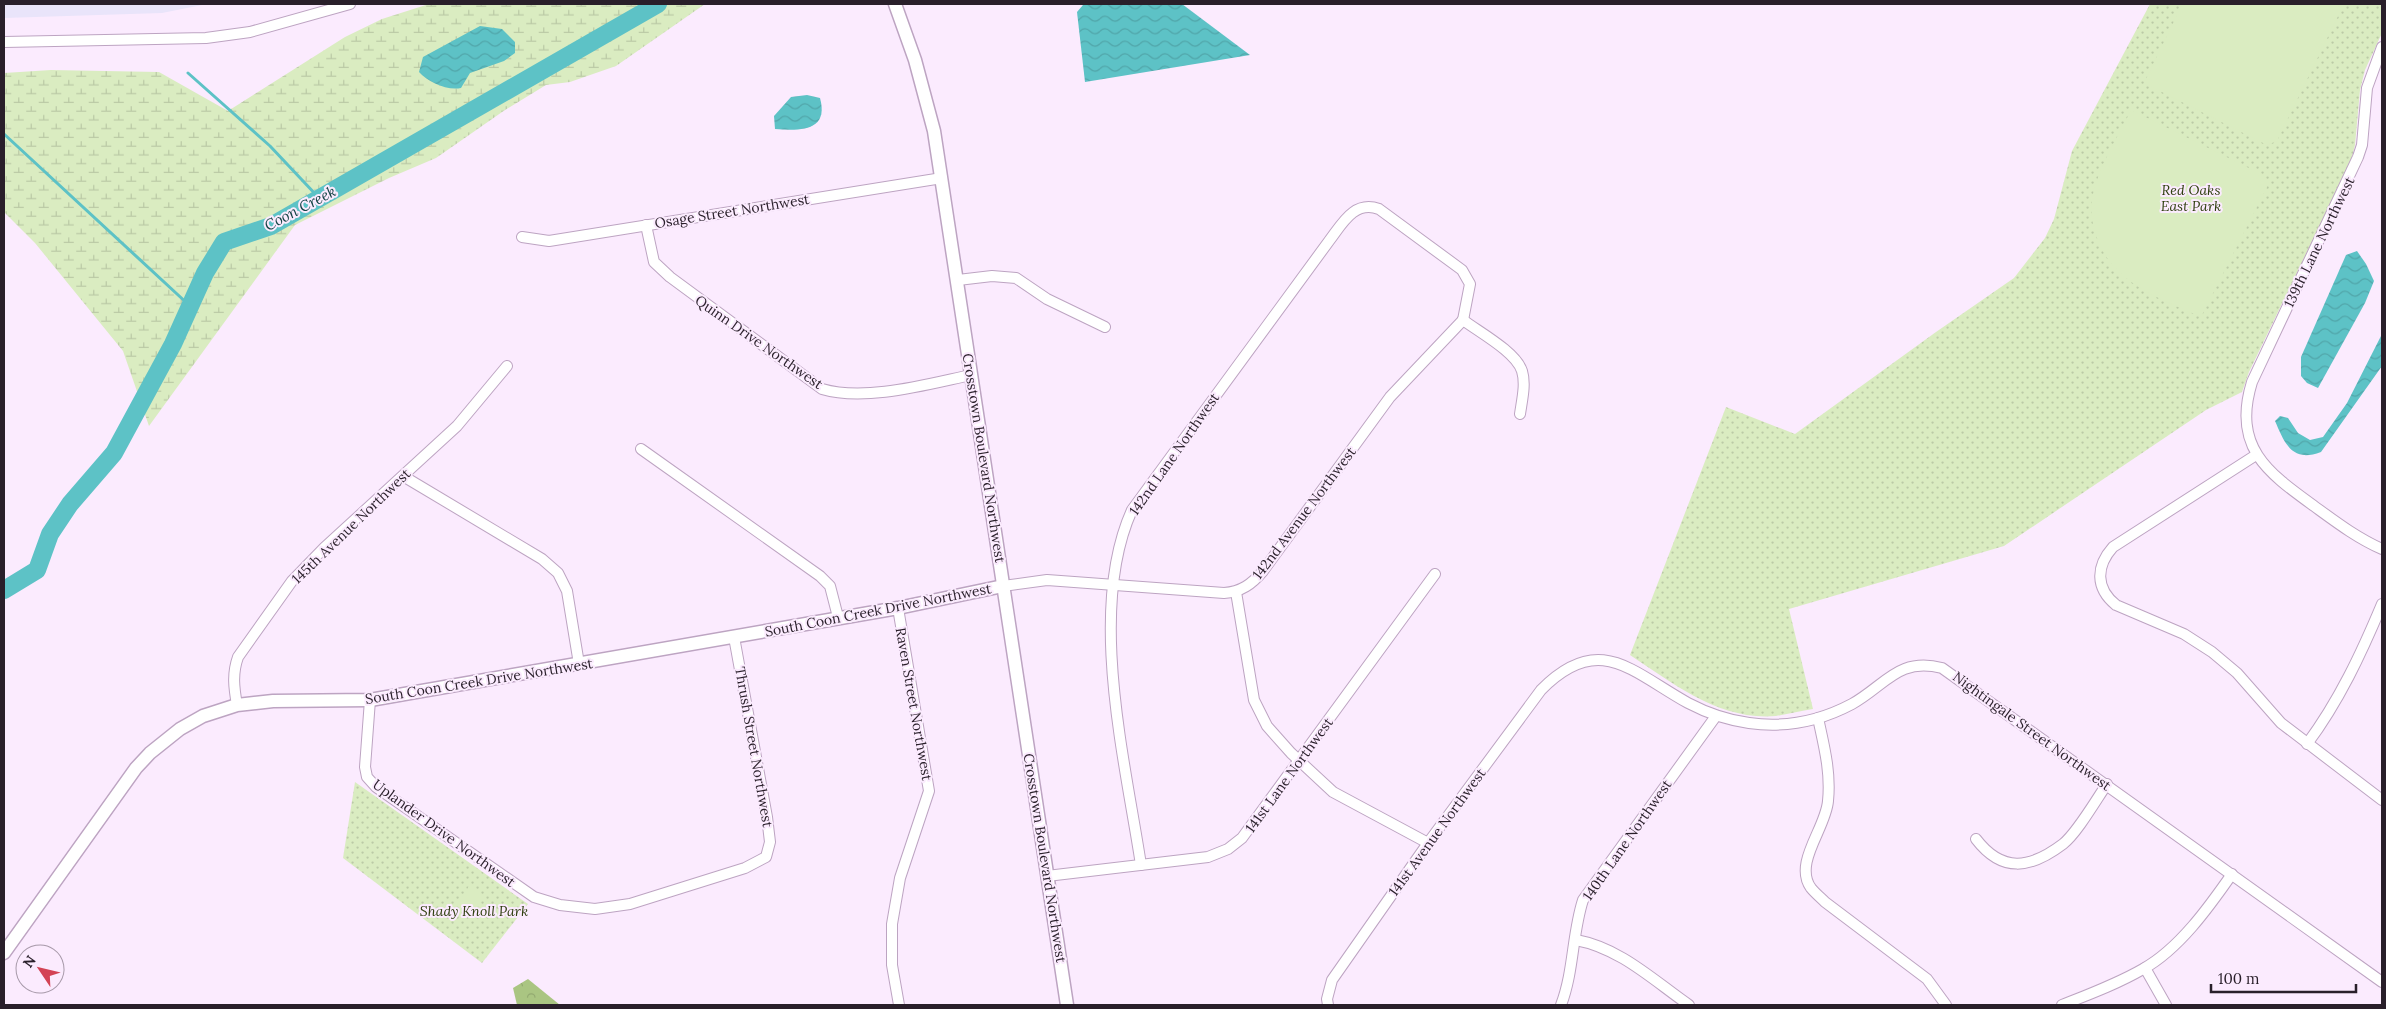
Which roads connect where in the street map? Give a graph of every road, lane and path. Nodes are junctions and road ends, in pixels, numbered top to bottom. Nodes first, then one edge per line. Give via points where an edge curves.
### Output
1 (350, 4) edge
2 (895, 4) edge
3 (4, 42) edge
4 (2382, 47) edge
5 (942, 178) junction
6 (646, 225) junction
7 (522, 237) dead end
8 (958, 280) junction
9 (1463, 320) junction
10 (1105, 327) dead end
11 (507, 366) dead end
12 (971, 375) junction
13 (1520, 414) dead end
14 (641, 449) dead end
15 (2256, 456) junction
16 (403, 476) junction
17 (2382, 548) edge
18 (1435, 574) dead end
19 (1114, 584) junction
20 (1003, 586) junction
21 (1236, 592) junction
22 (2382, 604) edge
23 (898, 608) junction
24 (838, 617) junction
25 (734, 637) junction
26 (579, 664) junction
27 (1564, 670) joint
28 (370, 700) junction
29 (237, 705) junction
30 (1716, 716) junction
31 (1818, 718) junction
32 (2306, 744) junction
33 (1299, 761) junction
34 (2106, 784) junction
35 (2382, 800) edge
36 (1976, 839) dead end
37 (1428, 843) junction
38 (766, 857) joint
39 (1141, 865) junction
40 (2232, 874) junction
41 (1047, 876) junction
42 (1576, 940) junction
43 (4, 953) edge
44 (2145, 968) junction
45 (2382, 982) edge
46 (899, 1005) edge
47 (1067, 1005) edge
48 (1328, 1005) edge
49 (1561, 1005) edge
50 (1689, 1005) edge
51 (1946, 1005) edge
52 (2062, 1005) edge
53 (2166, 1005) edge

1 - 3 street via 250,32 206,38
2 - 5 street, Crosstown Boulevard Northwest via 926,95
4 - 15 street, 139th Lane Northwest via 2367,88 2358,157 2252,382 2246,408 2248,433
5 - 6 street, Osage Street Northwest
5 - 8 street, Crosstown Boulevard Northwest
6 - 7 street, Osage Street Northwest via 549,240
6 - 12 street, Quinn Drive Northwest via 654,262 670,277 822,389 840,394 857,393
8 - 10 street via 992,276 1016,278 1047,299
8 - 12 street, Crosstown Boulevard Northwest
9 - 13 street via 1514,358 1522,371 1524,392
9 - 19 street, 142nd Lane Northwest via 1470,284 1462,270 1379,209 1359,207 1329,241 1132,510 1119,543
9 - 21 street, 142nd Avenue Northwest via 1390,397 1255,581
11 - 16 street, 145th Avenue Northwest via 457,426
12 - 20 street, Crosstown Boulevard Northwest
14 - 24 street via 820,576 830,586
15 - 17 street via 2282,482 2360,538
15 - 32 street via 2113,547 2100,569 2100,583 2116,605 2184,634 2226,662 2281,723
16 - 26 street via 542,559 558,573 567,591
16 - 29 street, 145th Avenue Northwest via 292,581 248,641 234,668
18 - 33 street, 141st Lane Northwest
19 - 20 street via 1047,580
19 - 21 street
19 - 39 street, 142nd Lane Northwest via 1110,661
20 - 23 street, South Coon Creek Drive Northwest
20 - 41 street, Crosstown Boulevard Northwest
21 - 33 street via 1254,700 1267,726
22 - 32 street via 2348,680
23 - 24 street, South Coon Creek Drive Northwest
23 - 46 street, Raven Street Northwest via 929,792 900,878 892,924 892,965
24 - 25 street, South Coon Creek Drive Northwest
25 - 26 street, South Coon Creek Drive Northwest
25 - 38 street, Thrush Street Northwest via 767,818 770,842
26 - 28 street, South Coon Creek Drive Northwest
27 - 30 street, Nightingale Street Northwest via 1590,661 1615,662 1646,675 1687,702
27 - 37 street, 141st Avenue Northwest via 1541,690
28 - 29 street, South Coon Creek Drive Northwest via 273,701
28 - 38 street, Uplander Drive Northwest via 367,777 392,799 534,897 560,906 595,909 630,904 745,868
29 - 43 street, South Coon Creek Drive Northwest via 203,716 180,729 150,753
30 - 31 street, Nightingale Street Northwest via 1770,725
30 - 42 street, 140th Lane Northwest via 1583,900 1576,920
31 - 34 street, Nightingale Street Northwest via 1853,703 1895,672 1927,664 1953,674
31 - 51 street via 1830,774 1828,804 1806,864 1810,888 1927,979
32 - 35 street
33 - 37 street via 1332,792
33 - 39 street, 141st Lane Northwest via 1242,838 1228,848 1208,857
34 - 36 street via 2064,843 2040,858 2008,864 1986,851
34 - 40 street, Nightingale Street Northwest
37 - 48 street, 141st Avenue Northwest via 1332,980
39 - 41 street, 141st Lane Northwest
40 - 44 street via 2188,931
40 - 45 street, Nightingale Street Northwest
41 - 47 street, Crosstown Boulevard Northwest
42 - 49 street, 140th Lane Northwest
42 - 50 street via 1619,955
44 - 52 street via 2107,988
44 - 53 street

